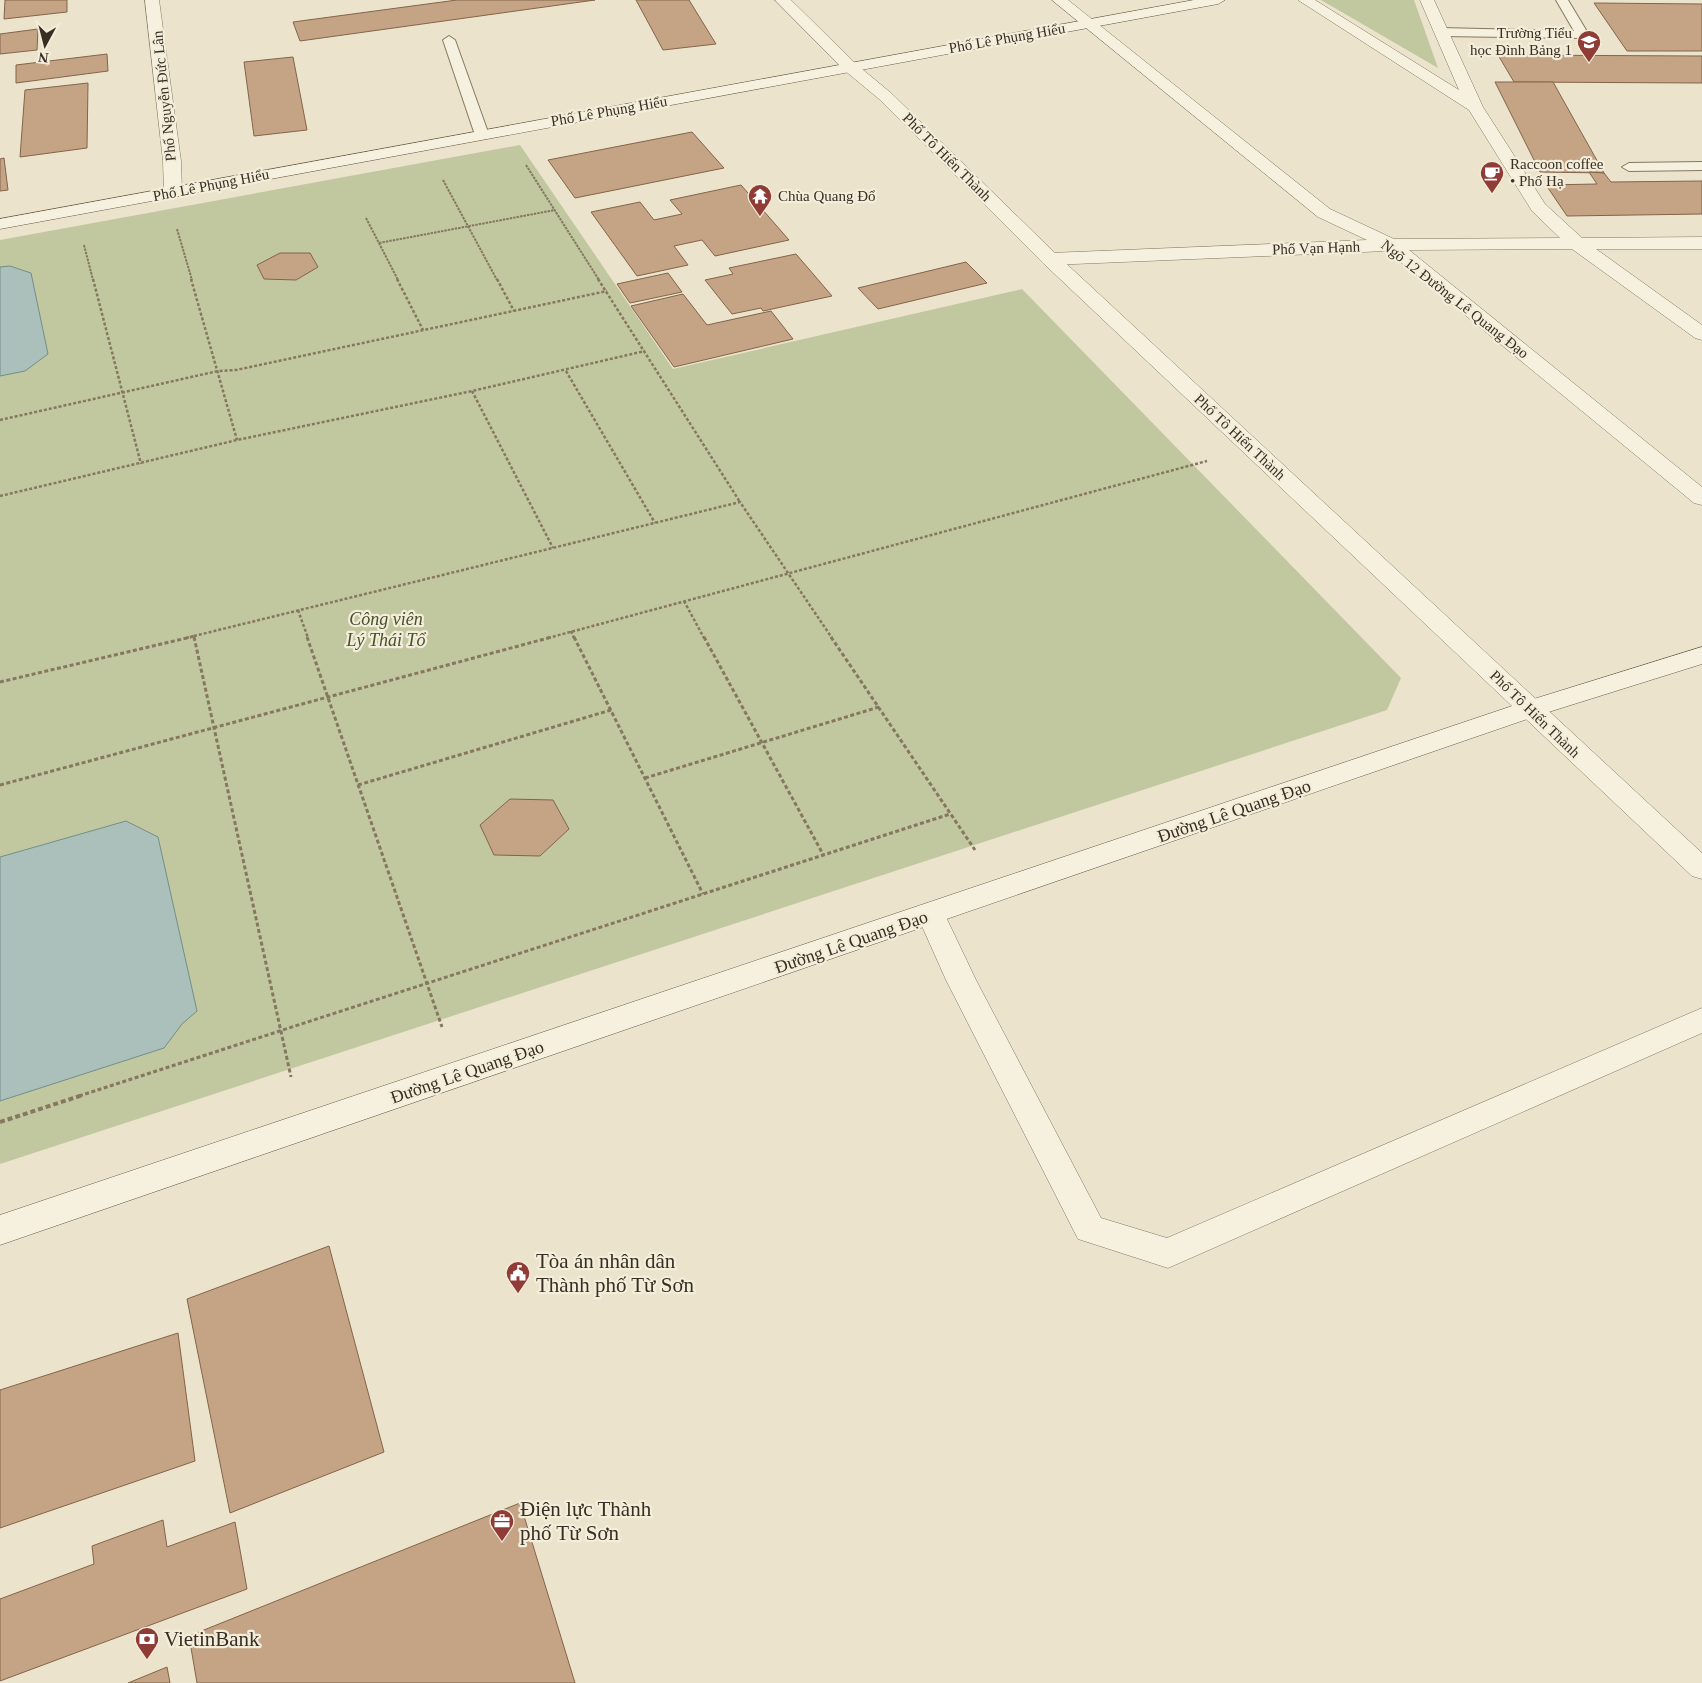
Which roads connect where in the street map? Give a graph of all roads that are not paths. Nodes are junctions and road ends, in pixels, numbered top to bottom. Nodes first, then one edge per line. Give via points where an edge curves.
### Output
1 (152, 0) edge
2 (782, 0) edge
3 (1059, 0) edge
4 (1218, 0) edge
5 (1305, 0) edge
6 (1427, 0) edge
7 (1562, 0) edge
8 (1089, 23) junction
9 (1441, 32) junction
10 (449, 40) dead end
11 (850, 67) junction
12 (1475, 107) junction
13 (482, 134) junction
14 (1702, 166) edge
15 (1628, 167) dead end
16 (173, 192) junction
17 (0, 224) edge
18 (1702, 243) edge
19 (1577, 244) junction
20 (1391, 245) junction
21 (1050, 259) junction
22 (1702, 334) edge
23 (1702, 498) edge
24 (1702, 654) edge
25 (1530, 709) junction
26 (1702, 870) edge
27 (931, 915) junction
28 (1702, 1020) edge
29 (0, 1230) edge

1 - 16 street, Phố Nguyễn Đức Lân
2 - 11 street, Phố Tô Hiến Thành
3 - 8 street, Ngõ 12 Đường Lê Quang Đạo
4 - 8 street, Phố Lê Phụng Hiểu
5 - 12 street
6 - 9 street
7 - 9 lane via 1583,35
8 - 11 street, Phố Lê Phụng Hiểu
8 - 20 street, Ngõ 12 Đường Lê Quang Đạo via 1324,213
9 - 12 street
10 - 13 lane
11 - 13 street, Phố Lê Phụng Hiểu
11 - 21 street, Phố Tô Hiến Thành via 885,96
12 - 19 street via 1538,207
13 - 16 street, Phố Lê Phụng Hiểu
14 - 15 lane
16 - 17 street, Phố Lê Phụng Hiểu
18 - 19 street, Phố Vạn Hạnh
19 - 20 street, Phố Vạn Hạnh
19 - 22 street
20 - 21 street, Phố Vạn Hạnh
20 - 23 street, Ngõ 12 Đường Lê Quang Đạo
21 - 25 street, Phố Tô Hiến Thành
24 - 25 street, Đường Lê Quang Đạo
25 - 26 street, Phố Tô Hiến Thành
25 - 27 street, Đường Lê Quang Đạo
27 - 28 street via 961,980 1090,1229 1168,1253
27 - 29 street, Đường Lê Quang Đạo

